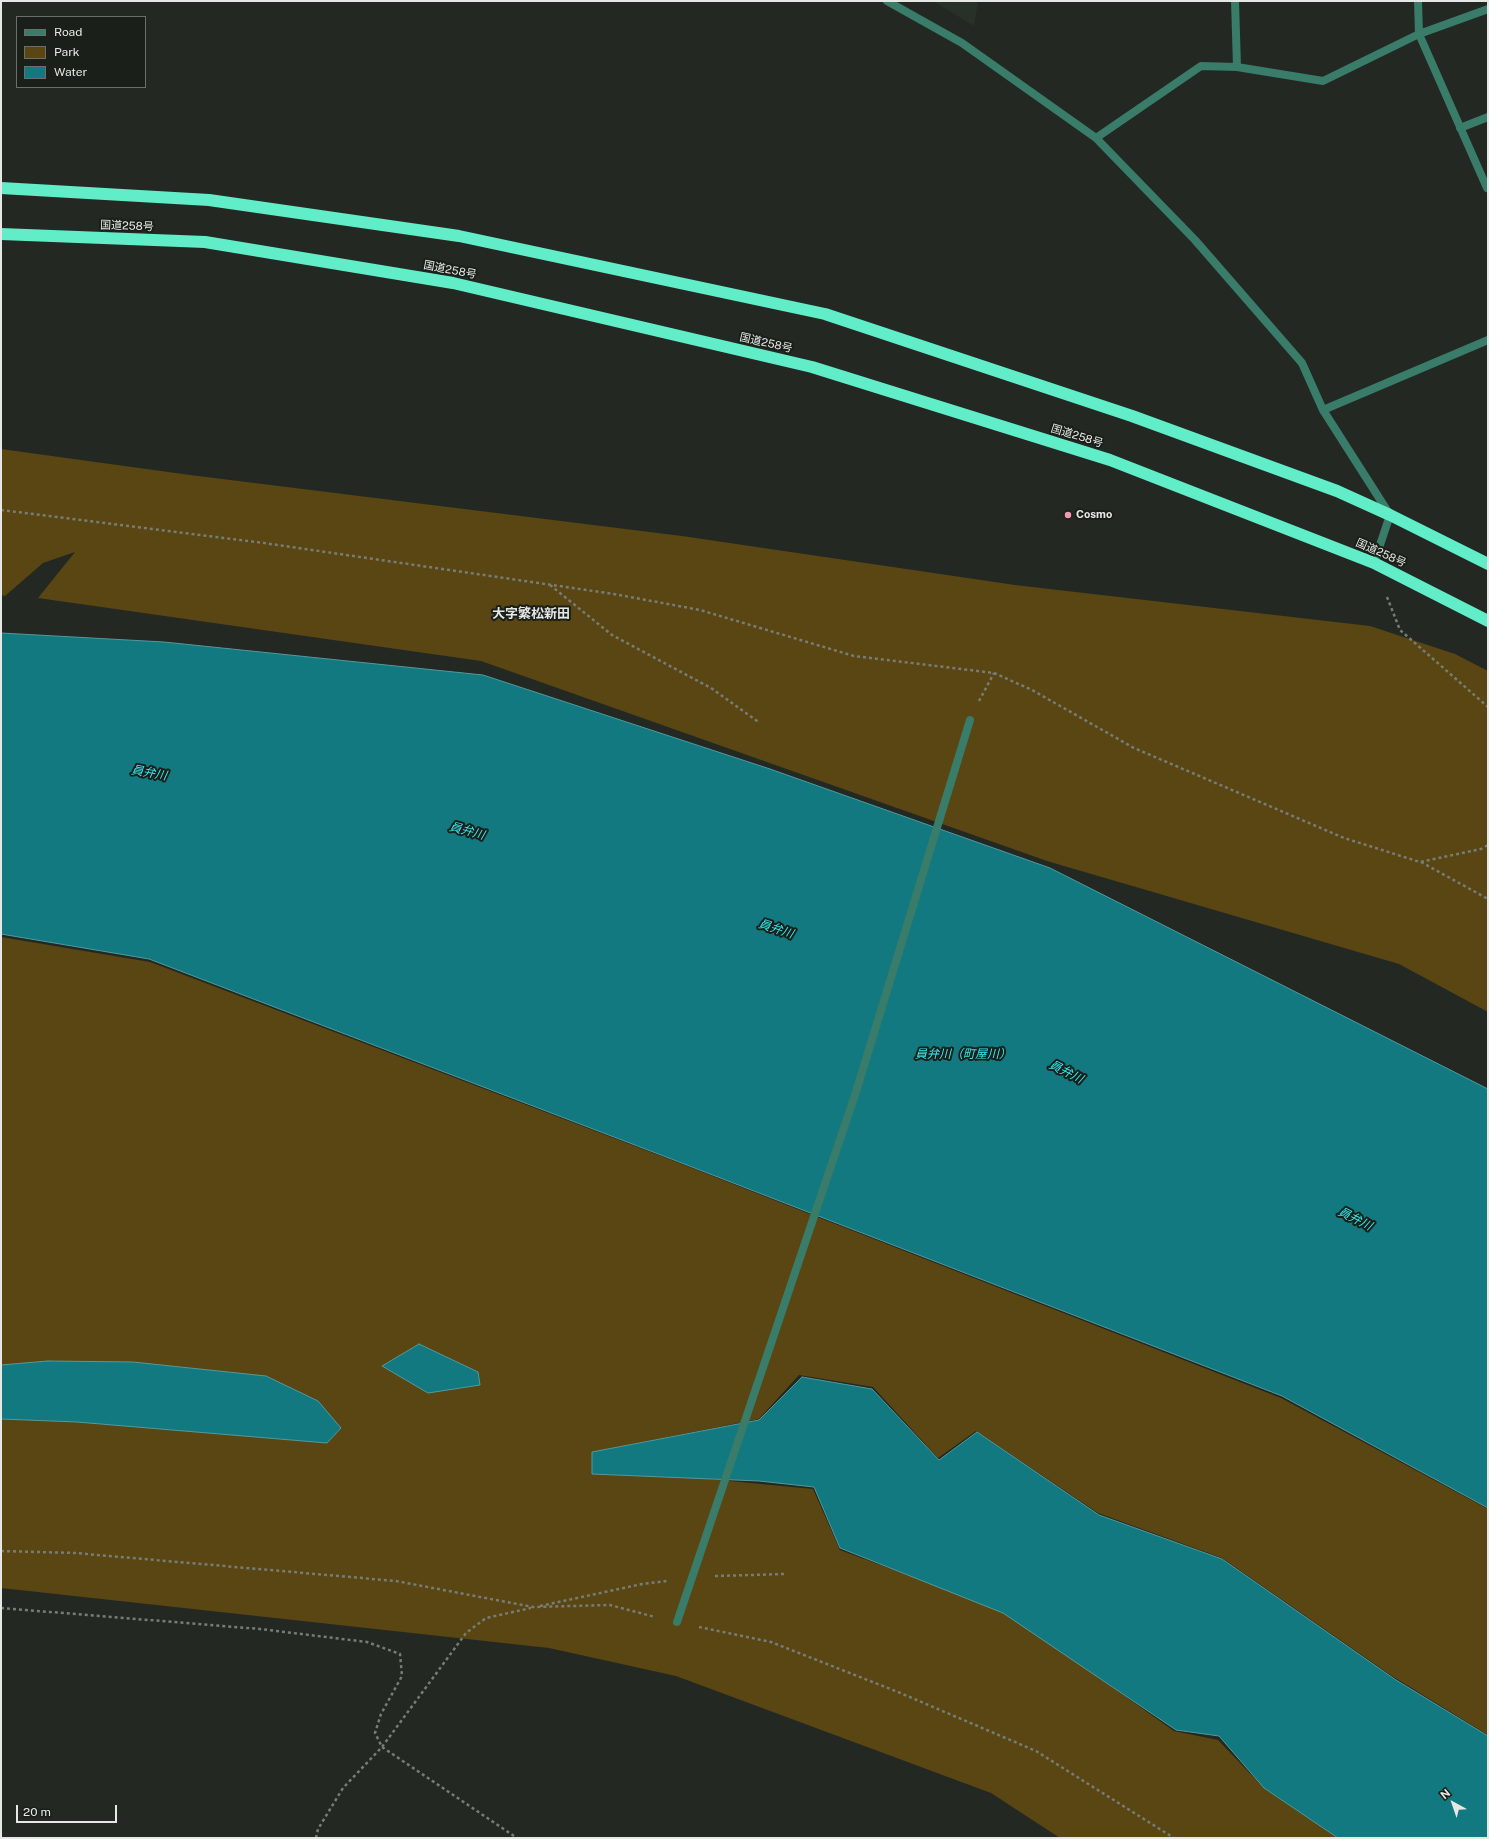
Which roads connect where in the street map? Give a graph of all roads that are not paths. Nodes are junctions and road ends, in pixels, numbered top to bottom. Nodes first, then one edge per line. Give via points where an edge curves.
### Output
1 (887, 1) edge
2 (1235, 1) edge
3 (1418, 1) edge
4 (1488, 8) edge
5 (1419, 34) junction
6 (1237, 67) junction
7 (1488, 117) edge
8 (1460, 128) junction
9 (1096, 138) junction
10 (1, 188) edge
11 (1487, 188) dead end
12 (1, 234) edge
13 (1488, 340) edge
14 (1323, 410) junction
15 (1390, 515) junction
16 (1374, 563) junction
17 (1488, 564) edge
18 (1488, 621) edge
19 (970, 720) road end
20 (677, 1622) road end

1 - 9 street via 962,43
2 - 6 street
3 - 5 street
4 - 5 street
5 - 6 street via 1323,81
5 - 8 street
6 - 9 street via 1201,66
7 - 8 street
8 - 11 street
9 - 14 street via 1195,240 1302,363
10 - 15 highway via 209,200 459,236 825,314 1132,416 1337,491
12 - 16 highway, 国道258号 via 221,244 453,283 812,367 1110,460
13 - 14 street
14 - 15 street
15 - 16 street
15 - 17 highway
16 - 18 highway, 国道258号
19 - 20 street, bridge via 855,1095

